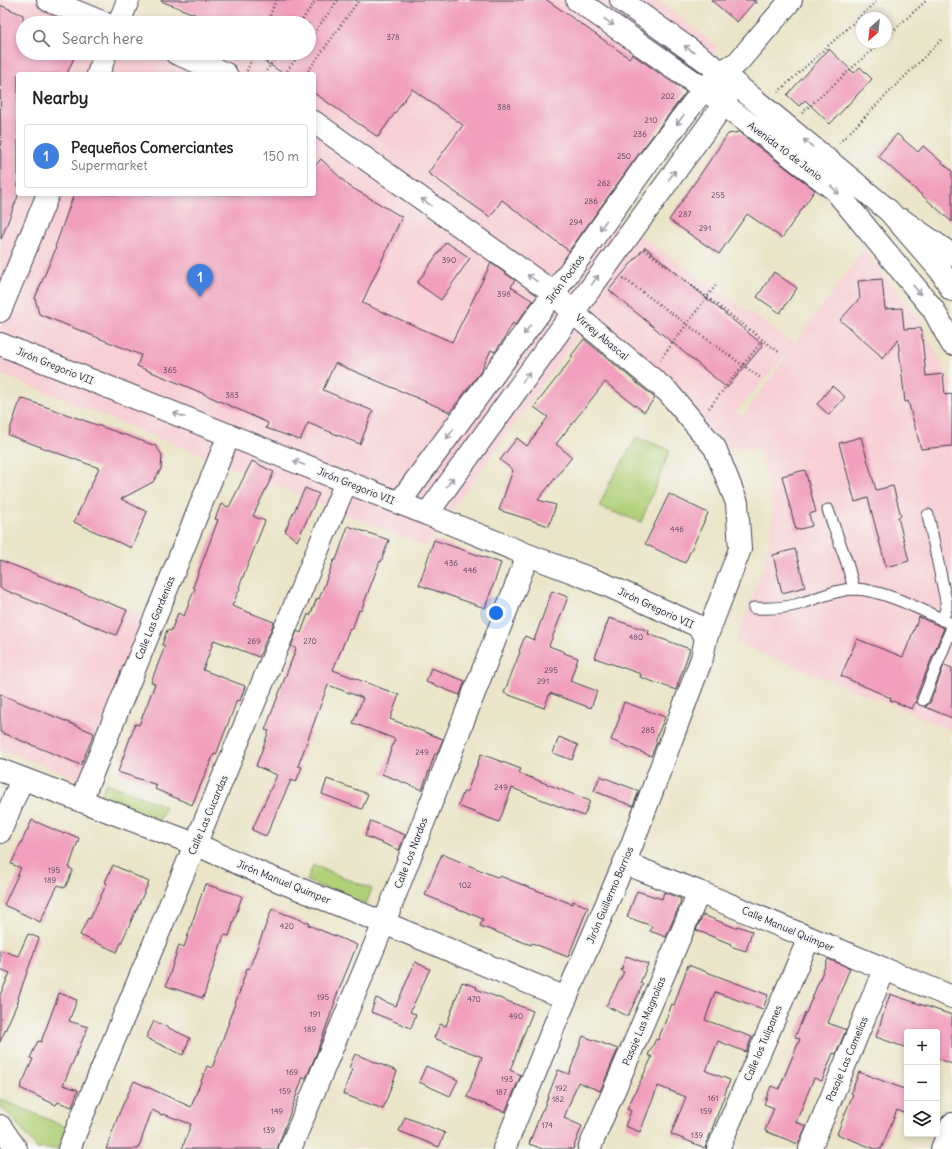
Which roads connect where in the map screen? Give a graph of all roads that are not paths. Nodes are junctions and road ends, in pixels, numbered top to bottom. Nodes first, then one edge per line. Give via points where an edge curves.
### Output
1 (48, 0) edge
2 (128, 0) edge
3 (577, 0) edge
4 (621, 0) edge
5 (791, 0) edge
6 (87, 16) edge
7 (122, 16) edge
8 (103, 60) edge
9 (193, 60) edge
10 (99, 72) edge
11 (221, 72) edge
12 (730, 72) junction
13 (704, 89) junction
14 (724, 104) junction
15 (316, 123) edge
16 (47, 196) edge
17 (889, 211) junction
18 (952, 255) edge
19 (952, 290) edge
20 (554, 294) junction
21 (0, 311) edge
22 (572, 312) junction
23 (947, 319) edge
24 (0, 344) edge
25 (952, 344) edge
26 (229, 435) junction
27 (346, 482) junction
28 (399, 503) junction
29 (828, 510) dead end
30 (427, 514) junction
31 (928, 515) dead end
32 (528, 554) junction
33 (854, 589) junction
34 (754, 608) dead end
35 (949, 624) edge
36 (706, 638) junction
37 (923, 700) dead end
38 (0, 770) edge
39 (22, 779) junction
40 (81, 801) junction
41 (0, 832) edge
42 (195, 844) junction
43 (624, 863) junction
44 (699, 892) junction
45 (384, 923) junction
46 (809, 938) junction
47 (884, 970) junction
48 (952, 997) edge
49 (566, 998) junction
50 (952, 1124) edge
51 (1, 1128) edge
52 (16, 1149) edge
53 (70, 1149) edge
54 (290, 1149) edge
55 (504, 1149) edge
56 (589, 1149) edge
57 (718, 1149) edge
58 (810, 1149) edge
59 (942, 1149) edge

1 - 6 street
2 - 7 street
3 -> 13 street, Avenida 10 de Junio
12 -> 4 street, Avenida 10 de Junio
5 - 12 street, Jirón Pocitos
8 - 10 street
9 - 11 street
12 - 13 street, Jirón Pocitos
12 - 14 street, Jirón Pocitos
17 -> 12 street, Avenida 10 de Junio via 762,106
13 - 14 street, Avenida 10 de Junio
13 -> 20 street, Jirón Pocitos via 648,162
22 -> 14 street, Jirón Pocitos
14 -> 23 street, Avenida 10 de Junio via 835,190 933,309
20 -> 15 street, Virrey Abascal
16 - 21 street
17 - 18 street
17 - 19 street, Avenida 10 de Junio via 941,271
20 - 22 street, Virrey Abascal
20 -> 28 street, Jirón Pocitos
30 -> 22 street, Jirón Pocitos
22 - 36 street, Virrey Abascal via 668,392 715,448 737,503 740,549
23 - 25 street, Avenida 10 de Junio
26 -> 24 street, Jirón Gregorio VII
27 -> 26 street, Jirón Gregorio VII
26 - 40 street, Calle Las Gardenias
27 - 28 street, Jirón Gregorio VII
27 - 42 street, Calle Las Cucardas
28 - 30 street, Jirón Gregorio VII
29 - 33 lane
30 - 32 street, Jirón Gregorio VII
31 - 35 lane
32 - 36 street, Jirón Gregorio VII via 696,625
32 - 45 street, Calle Los Nardos
33 - 34 lane via 792,606
33 - 35 lane via 892,597
35 - 37 lane
36 - 43 street, Jirón Guillermo Barrios via 702,658
38 - 39 street, Jirón Manuel Quimper
39 - 40 street, Jirón Manuel Quimper
39 - 41 street
40 - 42 street, Jirón Manuel Quimper
42 - 45 street, Jirón Manuel Quimper
42 - 53 street, Calle Las Cucardas
43 - 44 street, Calle Manuel Quimper
43 - 49 street, Jirón Guillermo Barrios
44 - 46 street, Calle Manuel Quimper
44 - 56 street, Pasaje Las Magnolias
45 - 49 street, Jirón Manuel Quimper
45 - 54 street, Calle Los Nardos
46 - 47 street, Calle Manuel Quimper
46 - 57 street, Calle los Tulipanes
47 - 48 street, Calle Manuel Quimper
47 - 58 street, Pasaje Las Camelias
49 - 55 street, Jirón Guillermo Barrios
50 - 59 street
51 - 52 street

